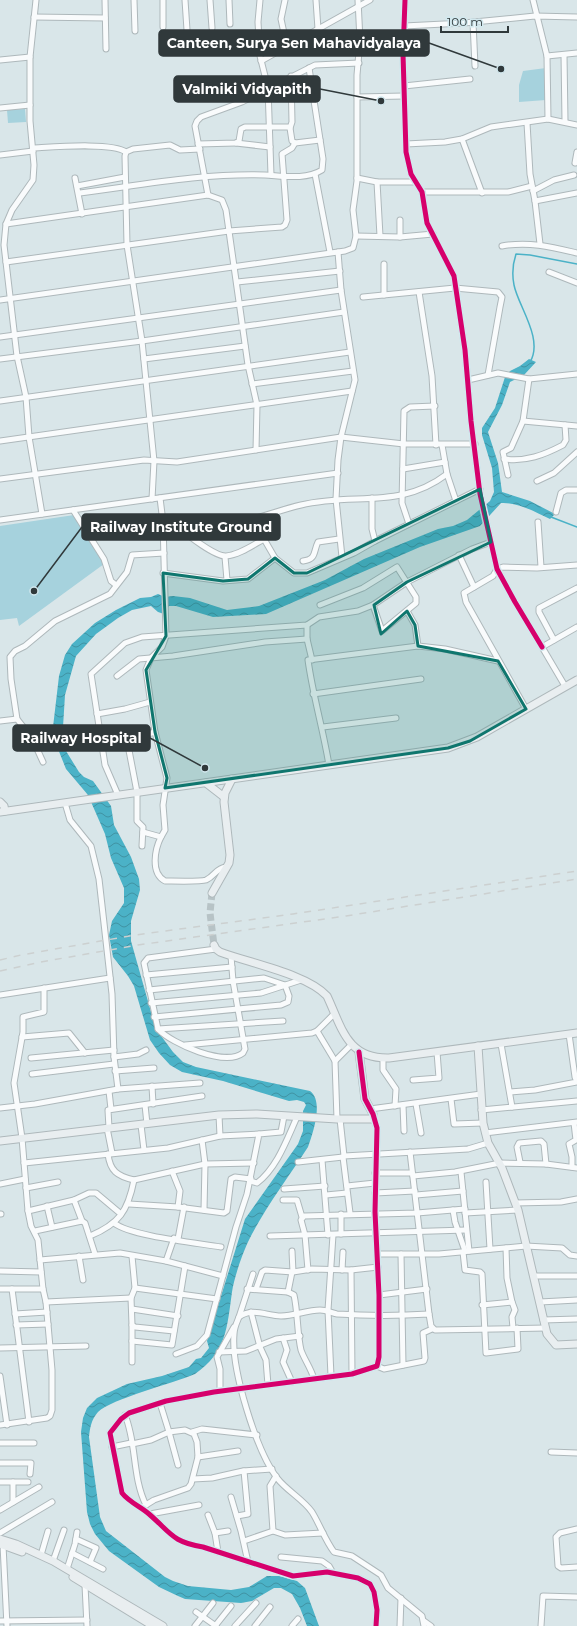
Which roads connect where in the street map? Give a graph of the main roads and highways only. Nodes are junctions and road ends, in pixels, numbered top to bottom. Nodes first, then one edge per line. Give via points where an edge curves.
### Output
1 (577, 680) edge
2 (232, 779) junction
3 (206, 782) junction
4 (224, 797) junction
5 (0, 802) edge
6 (3, 812) edge
7 (212, 893) tunnel mouth
8 (215, 947) road end
9 (577, 1033) edge
10 (478, 1046) junction
11 (359, 1052) junction
12 (0, 1141) edge
13 (577, 1344) edge
14 (1, 1543) edge
15 (153, 1626) edge
16 (163, 1626) edge

1 - 2 main road via 470,741 448,748
2 - 3 main road
2 - 4 main road
3 - 4 main road
3 - 6 main road
4 - 7 main road via 230,855
5 - 6 main road via 4,806
8 - 11 main road via 232,956 301,980 322,991 327,996 351,1045
9 - 10 main road
10 - 11 main road via 383,1059
10 - 13 main road via 481,1110 485,1133 488,1144 500,1163 516,1207 543,1320 553,1344
11 - 12 main road via 365,1099 374,1117 372,1119 219,1115
14 - 15 main road via 40,1560
14 - 16 main road via 16,1544 53,1561

